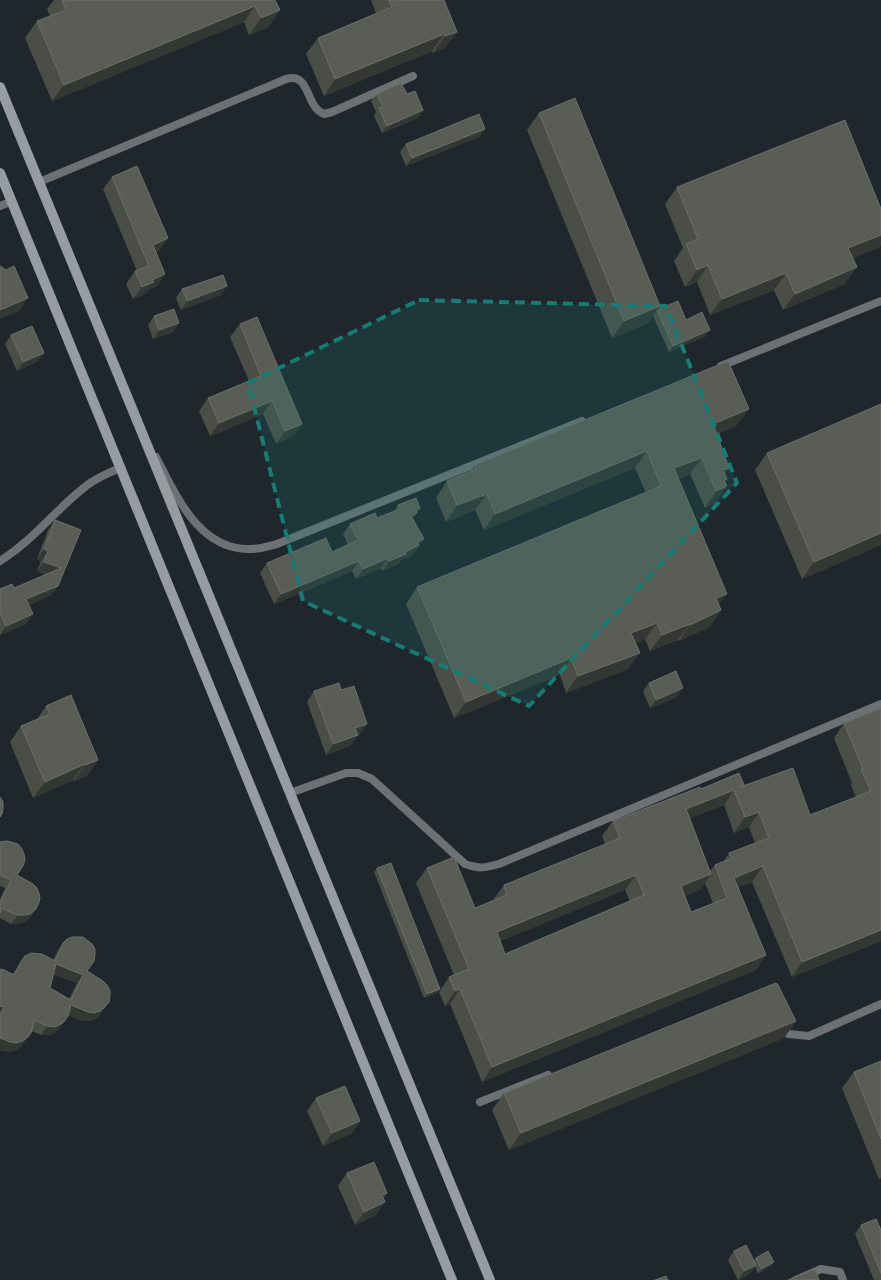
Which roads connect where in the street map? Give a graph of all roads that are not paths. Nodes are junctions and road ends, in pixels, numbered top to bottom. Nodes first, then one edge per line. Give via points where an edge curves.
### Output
1 (413, 76) dead end
2 (0, 87) edge
3 (0, 173) edge
4 (39, 182) junction
5 (12, 201) junction
6 (0, 206) edge
7 (881, 301) edge
8 (716, 367) edge
9 (588, 419) edge
10 (140, 425) junction
11 (120, 468) junction
12 (0, 561) edge
13 (881, 704) edge
14 (290, 793) junction
15 (881, 1004) edge
16 (780, 1016) edge
17 (552, 1073) edge
18 (480, 1102) dead end
19 (452, 1280) edge
20 (490, 1280) edge
21 (796, 1280) edge
22 (843, 1280) edge

1 - 4 lane via 324,114 314,106 303,82 291,77
2 - 4 street
3 - 5 street
4 - 10 street
5 - 6 lane
5 - 11 street
7 - 8 lane
9 - 10 lane via 277,544 250,549 229,546 210,537 192,519
10 - 14 street
11 - 12 lane via 87,485 25,543
11 - 19 street
13 - 14 lane via 485,868 465,864 372,779 358,773 346,773
14 - 20 street
15 - 16 lane via 809,1036 788,1034
17 - 18 lane
21 - 22 lane via 821,1269 840,1272

